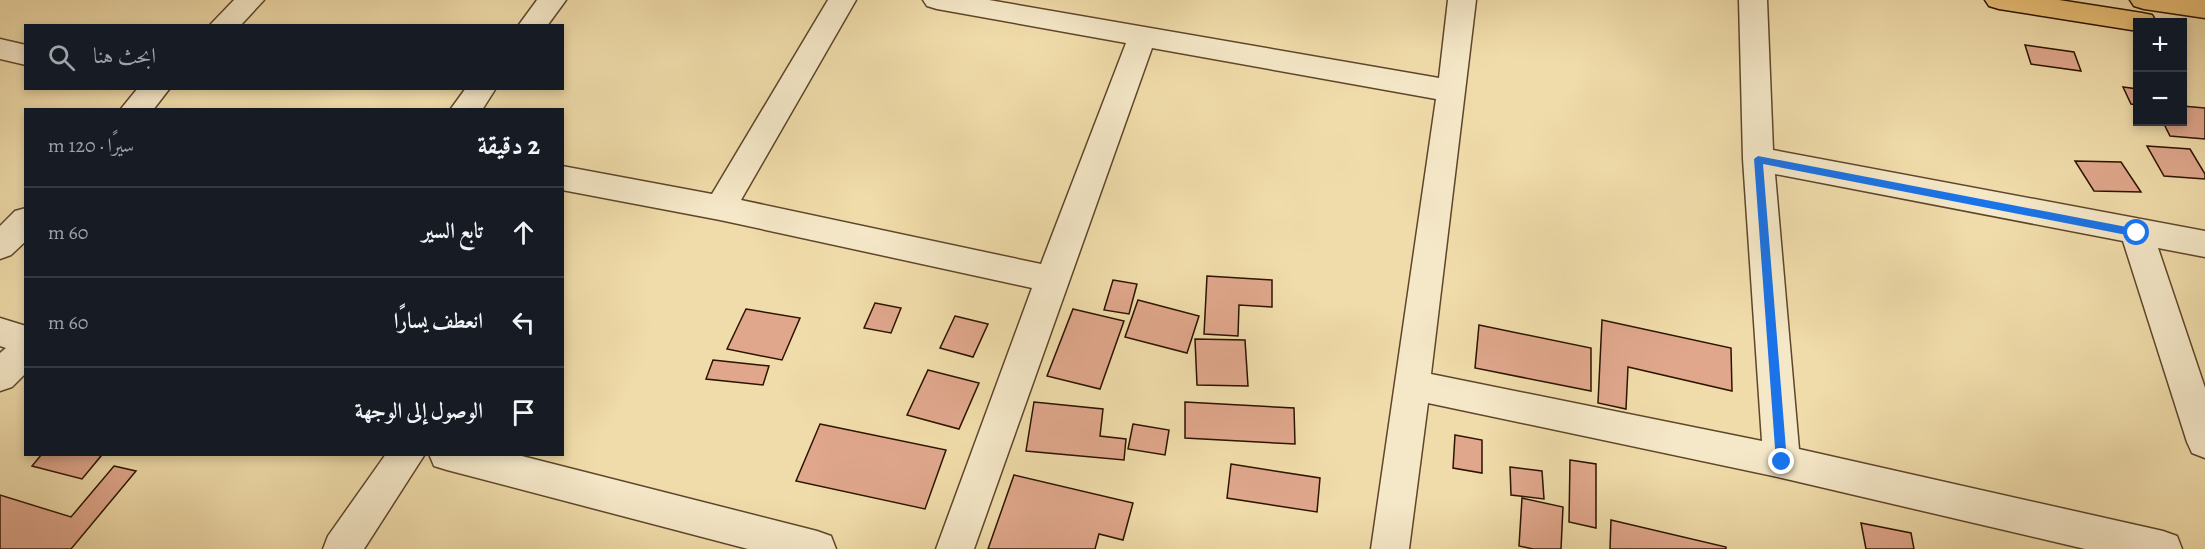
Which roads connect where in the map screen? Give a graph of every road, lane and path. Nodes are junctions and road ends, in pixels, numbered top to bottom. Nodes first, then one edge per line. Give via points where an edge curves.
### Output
1 (250, 0) edge
2 (552, 0) edge
3 (842, 0) edge
4 (937, 0) edge
5 (1462, 0) edge
6 (1753, 0) edge
7 (1999, 0) edge
8 (2144, 0) edge
9 (2205, 9) edge
10 (2133, 21) edge
11 (225, 24) edge
12 (534, 24) edge
13 (2187, 30) edge
14 (2205, 32) edge
15 (1143, 35) junction
16 (0, 49) edge
17 (24, 55) edge
18 (154, 90) edge
19 (480, 90) edge
20 (1452, 91) junction
21 (137, 108) edge
22 (467, 108) edge
23 (1758, 159) junction
24 (564, 178) edge
25 (720, 208) junction
26 (24, 222) edge
27 (2137, 233) junction
28 (2205, 244) edge
29 (0, 246) edge
30 (1052, 279) junction
31 (0, 332) edge
32 (24, 339) edge
33 (24, 352) edge
34 (0, 376) edge
35 (1412, 386) junction
36 (2205, 442) edge
37 (406, 456) edge
38 (455, 456) edge
39 (1782, 462) junction
40 (342, 549) edge
41 (817, 549) edge
42 (955, 549) edge
43 (1390, 549) edge
44 (2163, 549) edge

1 - 11 street
2 - 12 street
3 - 25 street
4 - 15 street
5 - 20 street
6 - 23 street
7 - 10 main road
8 - 9 main road
13 - 14 main road
15 - 20 street
15 - 30 street
16 - 17 street
18 - 21 street
19 - 22 street
20 - 35 street
23 - 27 street
23 - 39 street
24 - 25 street
25 - 30 street
26 - 29 street
27 - 28 street
27 - 36 street
30 - 42 street
31 - 32 street
33 - 34 street
35 - 39 street
35 - 43 street
37 - 40 street
38 - 41 street
39 - 44 street

